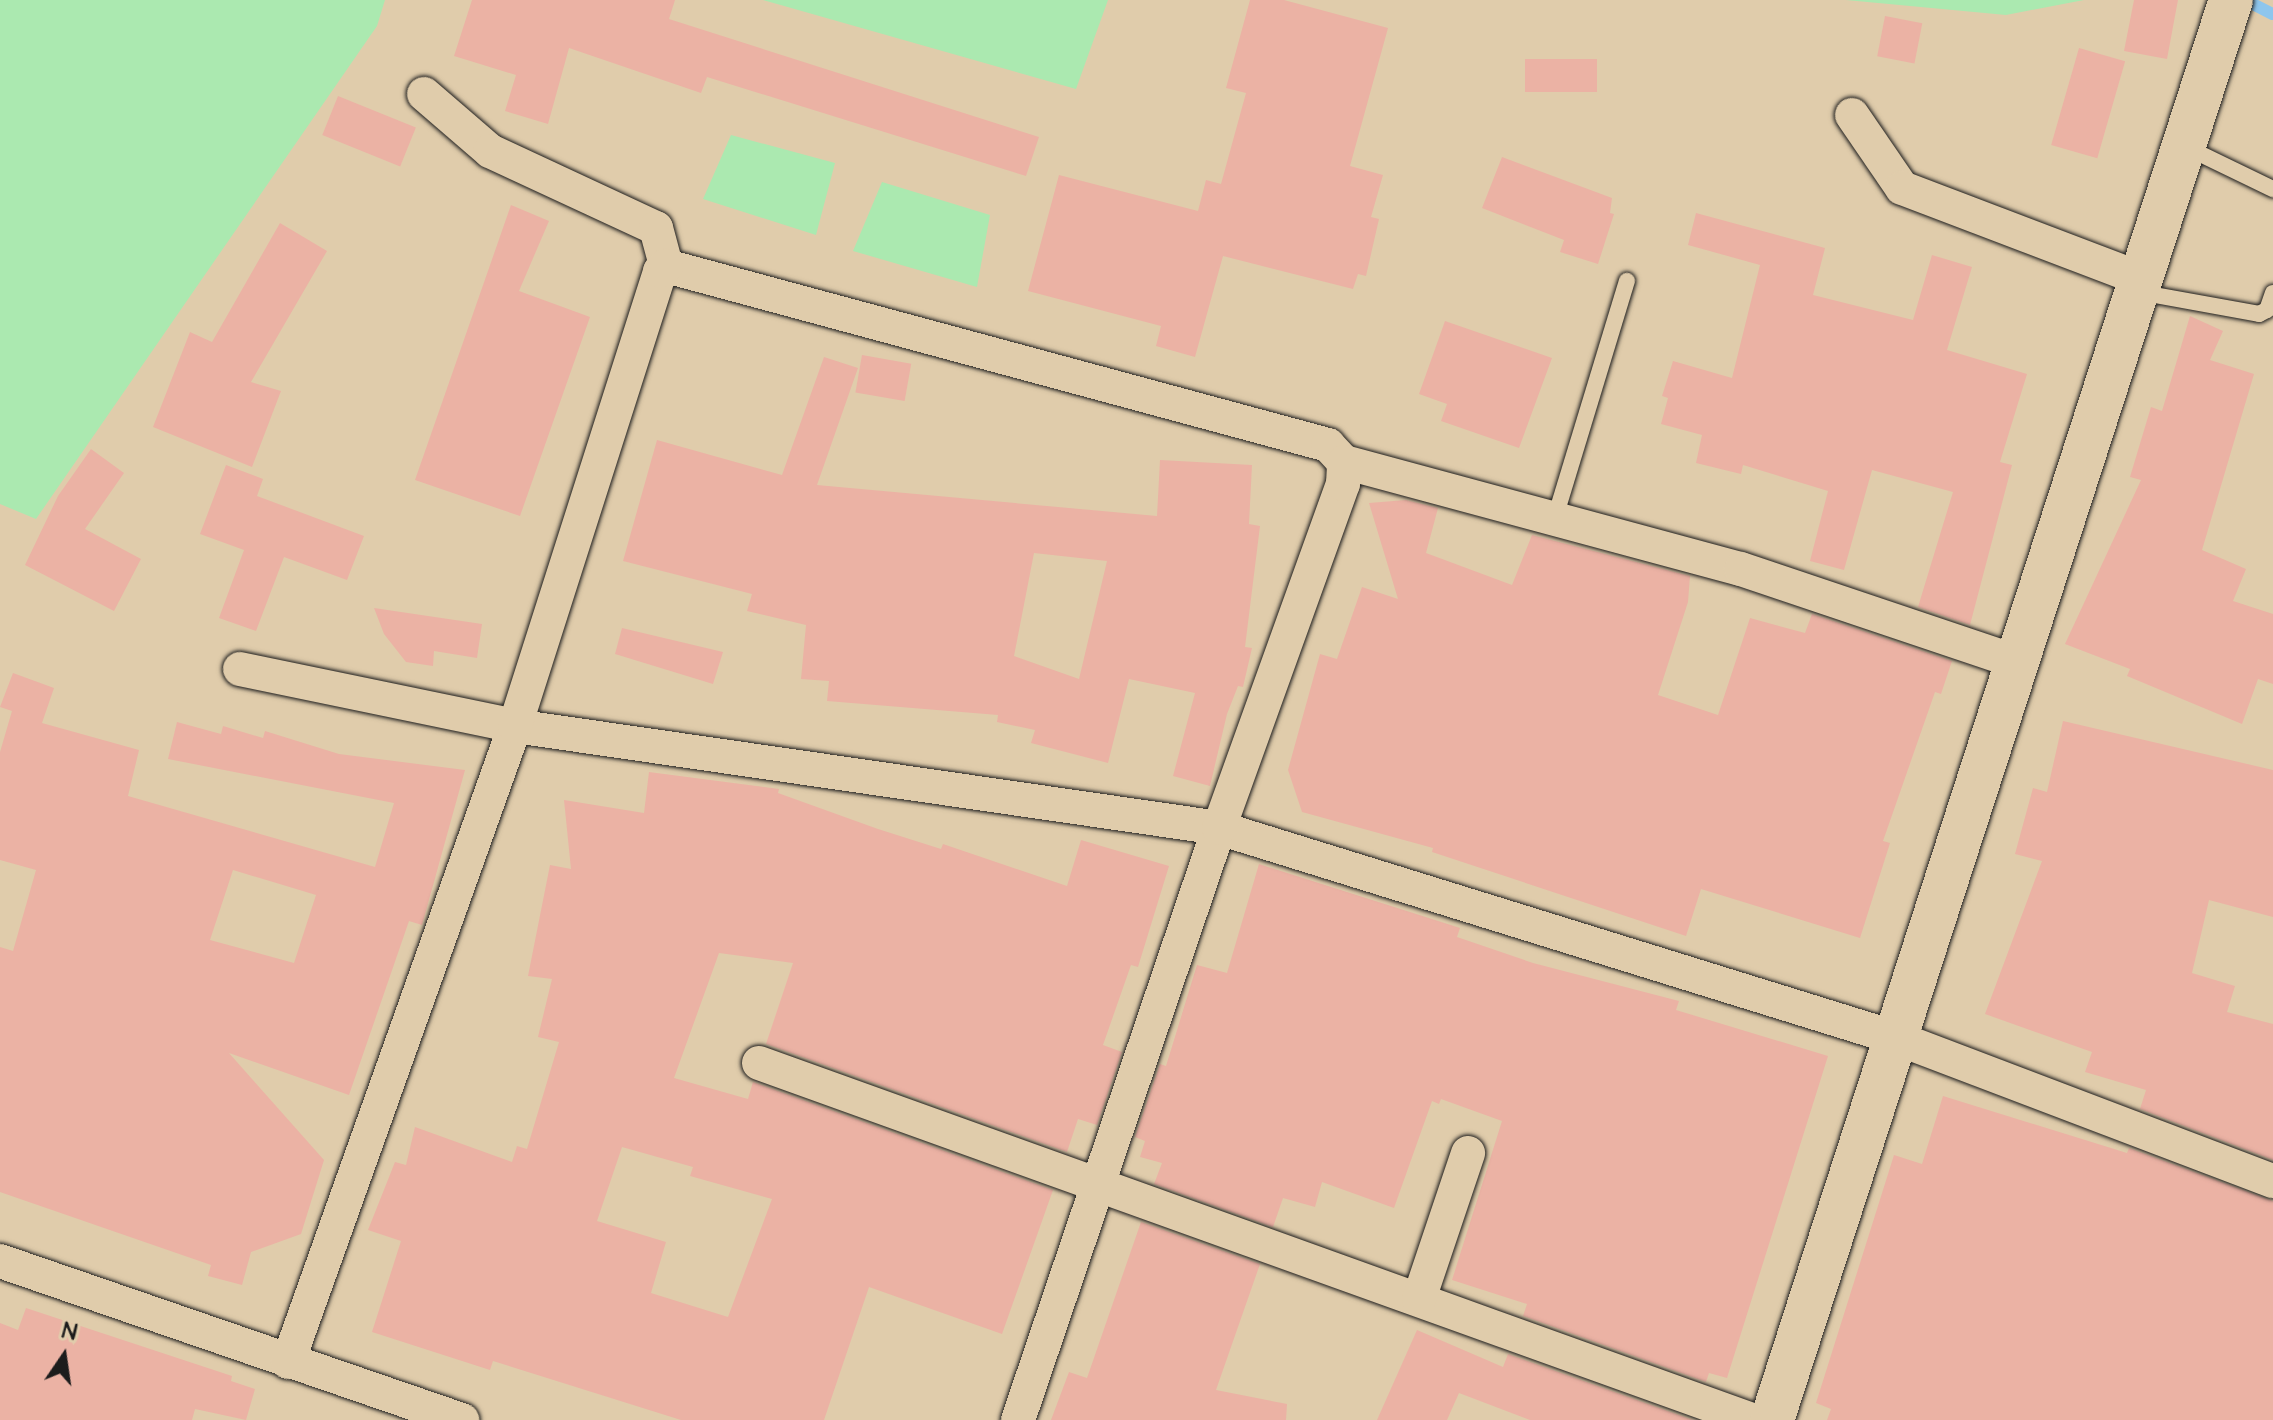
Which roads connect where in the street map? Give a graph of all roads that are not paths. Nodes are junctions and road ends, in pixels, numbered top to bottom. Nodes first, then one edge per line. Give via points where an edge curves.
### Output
1 (2229, 6) edge
2 (424, 94) dead end
3 (1852, 115) dead end
4 (2184, 146) junction
5 (2273, 189) edge
6 (666, 266) junction
7 (1627, 281) dead end
8 (2139, 285) junction
9 (2273, 293) edge
10 (1344, 462) junction
11 (1554, 521) junction
12 (2018, 662) junction
13 (240, 669) dead end
14 (515, 726) junction
15 (1219, 828) junction
16 (1896, 1038) junction
17 (759, 1063) dead end
18 (1468, 1153) dead end
19 (2273, 1181) edge
20 (1101, 1182) junction
21 (0, 1261) edge
22 (1419, 1299) junction
23 (288, 1362) junction
24 (462, 1420) edge
25 (1018, 1420) edge
26 (1752, 1420) edge
27 (1772, 1420) edge

1 - 4 street
2 - 6 street via 490,151 656,228
3 - 8 street via 1902,188
4 - 5 lane
4 - 8 street
6 - 10 street via 1328,445
6 - 14 street via 660,271
7 - 11 lane
8 - 9 lane via 2259,314 2267,310
8 - 12 street
10 - 11 street
10 - 15 street via 1343,484
11 - 12 street via 1741,569
12 - 16 street
13 - 14 street
14 - 15 street
14 - 23 street
15 - 16 street
15 - 20 street
16 - 19 street
16 - 27 street
17 - 20 street
18 - 22 street
20 - 22 street
20 - 25 street
21 - 23 street
22 - 26 street
23 - 24 street

